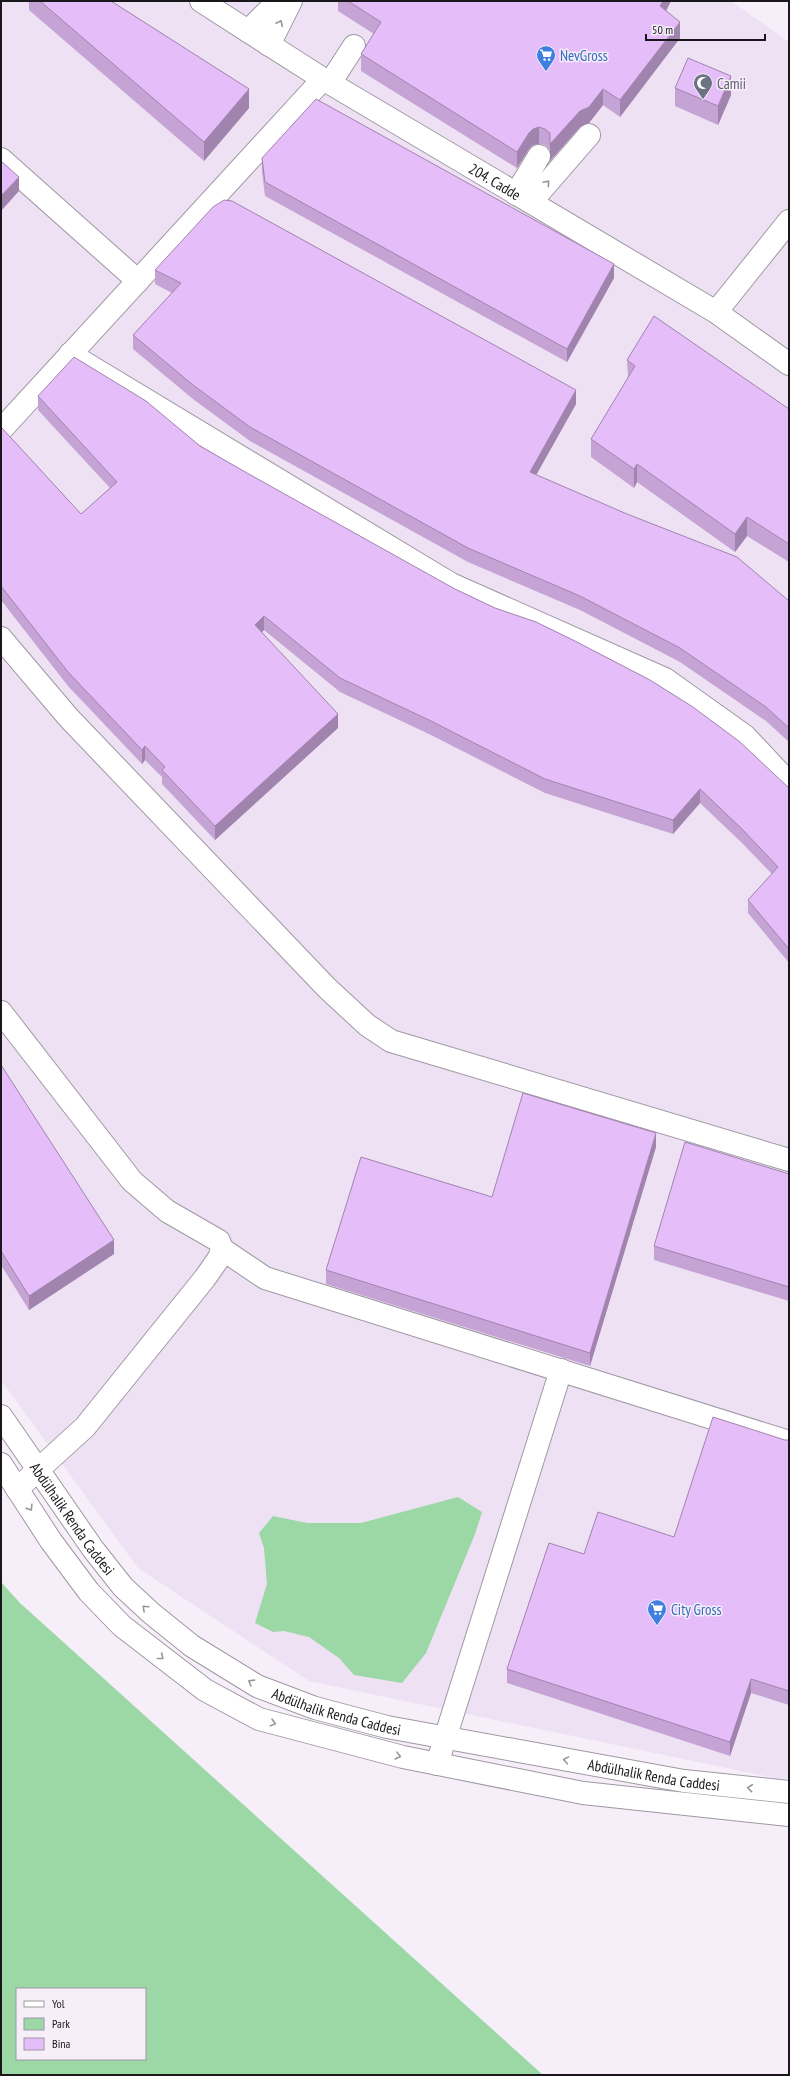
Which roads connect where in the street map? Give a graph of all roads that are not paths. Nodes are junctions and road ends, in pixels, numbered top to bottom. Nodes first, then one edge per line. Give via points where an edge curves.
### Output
1 (201, 1) edge
2 (278, 1) edge
3 (291, 1) edge
4 (248, 31) junction
5 (269, 45) junction
6 (354, 46) dead end
7 (326, 81) junction
8 (589, 135) dead end
9 (539, 156) dead end
10 (1, 159) edge
11 (523, 198) junction
12 (789, 221) edge
13 (138, 280) junction
14 (716, 312) junction
15 (70, 354) junction
16 (789, 364) edge
17 (1, 430) edge
18 (1, 638) edge
19 (789, 783) edge
20 (1, 1012) edge
21 (789, 1160) edge
22 (222, 1249) junction
23 (561, 1370) junction
24 (1, 1416) edge
25 (789, 1442) edge
26 (1, 1464) edge
27 (38, 1471) junction
28 (17, 1489) junction
29 (445, 1738) junction
30 (437, 1764) junction
31 (789, 1792) edge
32 (789, 1814) edge

1 - 4 street, 204. Cadde
2 - 4 street
5 -> 3 street
4 - 5 street, 204. Cadde
5 - 7 street, 204. Cadde
6 - 7 street
7 - 11 street, 204. Cadde
7 - 13 street
11 -> 8 street
9 - 11 street
10 - 13 street
11 - 14 street, 204. Cadde
12 - 14 street
13 - 15 street
14 - 16 street, 204. Cadde
15 - 17 street
15 - 19 street via 451,584 664,679 745,736
18 - 21 street via 68,717 328,988 367,1025 391,1041
20 - 22 street via 132,1181 167,1211 219,1241
22 - 23 street via 265,1278
22 - 27 street via 205,1278 85,1427
23 - 25 street
23 - 29 street
24 - 27 street, Abdülhalik Renda Caddesi
26 - 28 street, Abdülhalik Renda Caddesi
27 - 28 street
29 -> 27 street, Abdülhalik Renda Caddesi via 387,1727 315,1708 257,1686 192,1646 123,1587
28 -> 30 street, Abdülhalik Renda Caddesi via 89,1592 122,1626 205,1690 259,1719
29 - 30 street
31 -> 29 street, Abdülhalik Renda Caddesi via 684,1781
30 - 32 street, Abdülhalik Renda Caddesi via 583,1793

